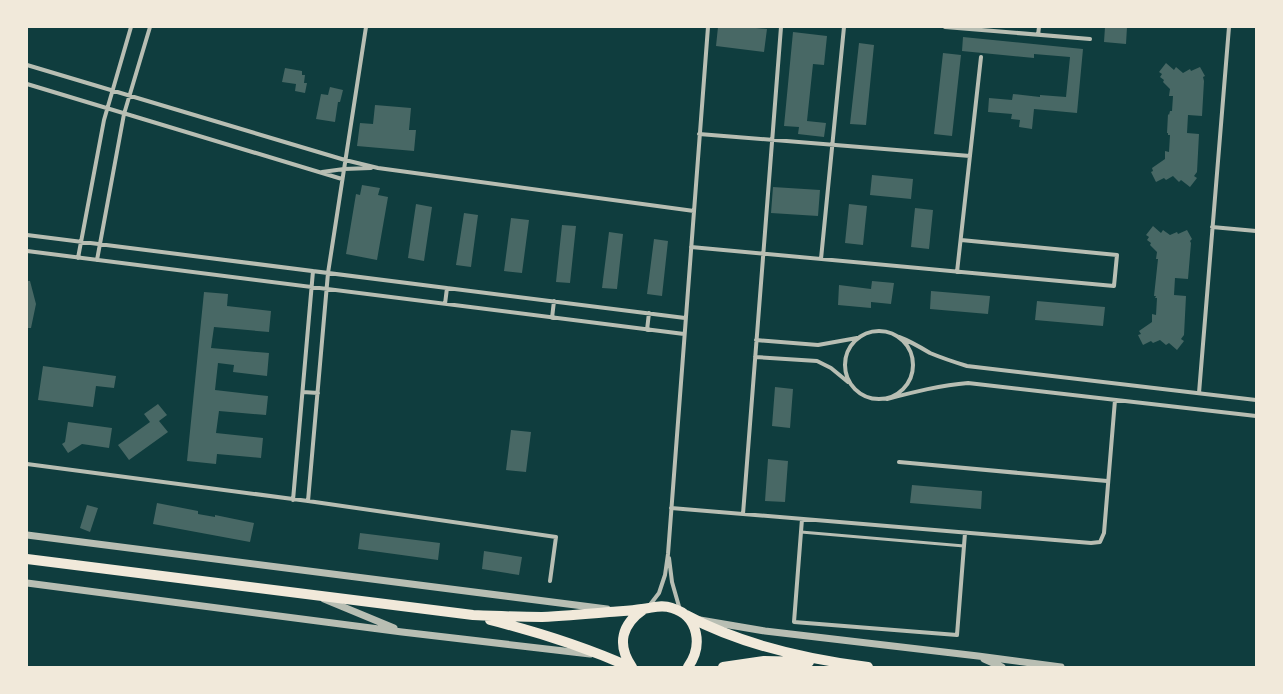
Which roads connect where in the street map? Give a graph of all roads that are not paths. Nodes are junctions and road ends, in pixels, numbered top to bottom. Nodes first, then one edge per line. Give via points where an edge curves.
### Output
1 (131, 27) edge
2 (150, 27) edge
3 (366, 27) edge
4 (708, 27) edge
5 (781, 27) edge
6 (844, 27) edge
7 (945, 27) edge
8 (950, 27) edge
9 (1039, 27) edge
10 (1229, 27) edge
11 (1038, 35) junction
12 (1090, 40) dead end
13 (981, 57) dead end
14 (27, 65) edge
15 (27, 84) edge
16 (113, 91) junction
17 (130, 96) junction
18 (108, 109) junction
19 (124, 114) junction
20 (699, 134) junction
21 (772, 140) junction
22 (832, 145) junction
23 (970, 156) junction
24 (345, 160) junction
25 (378, 168) junction
26 (344, 169) junction
27 (315, 171) junction
28 (342, 179) junction
29 (694, 211) junction
30 (1212, 227) junction
31 (1256, 231) edge
32 (27, 235) edge
33 (961, 240) junction
34 (81, 242) junction
35 (100, 244) junction
36 (691, 247) junction
37 (27, 251) edge
38 (763, 254) junction
39 (78, 258) junction
40 (821, 259) junction
41 (97, 260) junction
42 (313, 271) junction
43 (957, 272) junction
44 (328, 273) junction
45 (312, 287) junction
46 (447, 288) junction
47 (327, 289) junction
48 (554, 301) junction
49 (445, 304) junction
50 (649, 313) junction
51 (552, 318) junction
52 (685, 318) junction
53 (647, 330) junction
54 (684, 334) junction
55 (899, 337) junction
56 (857, 338) junction
57 (756, 340) junction
58 (755, 357) junction
59 (849, 383) junction
60 (303, 392) junction
61 (318, 393) junction
62 (1199, 393) junction
63 (888, 399) junction
64 (1115, 400) junction
65 (1256, 400) edge
66 (1256, 416) edge
67 (899, 462) dead end
68 (27, 464) edge
69 (1107, 481) junction
70 (294, 500) junction
71 (308, 501) junction
72 (671, 508) junction
73 (743, 514) junction
74 (802, 519) junction
75 (801, 532) junction
76 (966, 533) junction
77 (27, 535) edge
78 (964, 546) junction
79 (668, 554) junction
80 (27, 559) edge
81 (550, 581) dead end
82 (27, 583) edge
83 (318, 596) junction
84 (646, 608) junction
85 (623, 611) junction
86 (681, 612) junction
87 (473, 615) junction
88 (692, 618) junction
89 (402, 632) junction
90 (604, 656) junction
91 (978, 656) junction
92 (830, 662) junction
93 (631, 667) edge
94 (688, 667) edge
95 (723, 667) edge
96 (868, 667) edge
97 (1002, 667) edge
98 (1061, 667) edge

1 - 16 street
2 - 17 street
3 - 24 street
4 - 20 street
5 - 21 street
6 - 22 street
7 - 8 street
8 - 11 street
9 - 11 street
10 - 30 street
11 - 12 street
13 - 23 street
14 - 16 street
15 - 18 street
16 - 17 street
16 - 18 street
17 - 19 street
17 - 24 street
18 - 19 street
18 - 34 street
19 - 27 street
19 - 35 street
20 - 21 street
20 - 29 street
21 - 22 street
21 - 38 street
22 - 23 street
22 - 40 street
23 - 33 street
24 - 25 street
24 - 26 street
25 - 26 street
25 - 29 street
26 - 27 street
26 - 28 street
27 - 28 street
28 - 44 street
29 - 36 street
30 - 31 street
30 - 62 street
32 - 34 street
33 - 43 street
33 - 43 street via 1117,255 1114,286
34 - 35 street
34 - 39 street
35 - 41 street
35 - 42 street
36 - 38 street
36 - 52 street
37 - 39 street
38 - 40 street
38 - 57 street
39 - 41 street
40 - 43 street
41 - 45 street
42 - 44 street
42 - 45 street
44 - 46 street
44 - 47 street
45 - 47 street
45 - 60 street
46 - 48 street
46 - 49 street
47 - 49 street
47 - 61 street
48 - 50 street
48 - 51 street
49 - 51 street
50 - 52 street
50 - 53 street
51 - 53 street
52 - 54 street
53 - 54 street
54 - 72 street
55 - 56 street via 889,332 878,331
55 - 62 street via 931,353 967,366
55 - 63 street via 912,355 913,366 906,387
56 - 57 street via 818,345
56 - 59 street via 849,347 844,359 844,371
57 - 58 street
58 - 59 street via 817,361 831,368
58 - 73 street
59 - 63 street via 865,397 876,400
60 - 61 street
60 - 70 street
61 - 71 street
62 - 65 street
63 - 64 street via 968,383
64 - 66 street
64 - 69 street
67 - 69 street
68 - 70 street
69 - 76 street via 1104,533 1100,542
70 - 71 street
71 - 81 street via 556,537
72 - 73 street
72 - 79 street
73 - 74 street
74 - 75 street
74 - 76 street
75 - 78 lane
75 - 78 street via 794,622 957,635
76 - 78 street
77 - 85 street
79 - 84 street via 659,593
79 - 86 street via 672,582
80 - 83 main road
82 - 89 street
83 - 87 main road
83 - 89 street
84 - 85 main road
84 - 86 main road via 666,606
84 - 93 main road via 631,620 624,636 623,648
85 - 87 main road via 542,617
86 - 88 main road
86 - 94 main road via 691,623 696,635 696,652
87 - 90 main road via 531,630
88 - 91 street via 765,631
88 - 92 main road via 750,642
89 - 90 street
90 - 93 main road
91 - 97 street
91 - 98 street
92 - 95 main road via 764,661
92 - 96 main road

